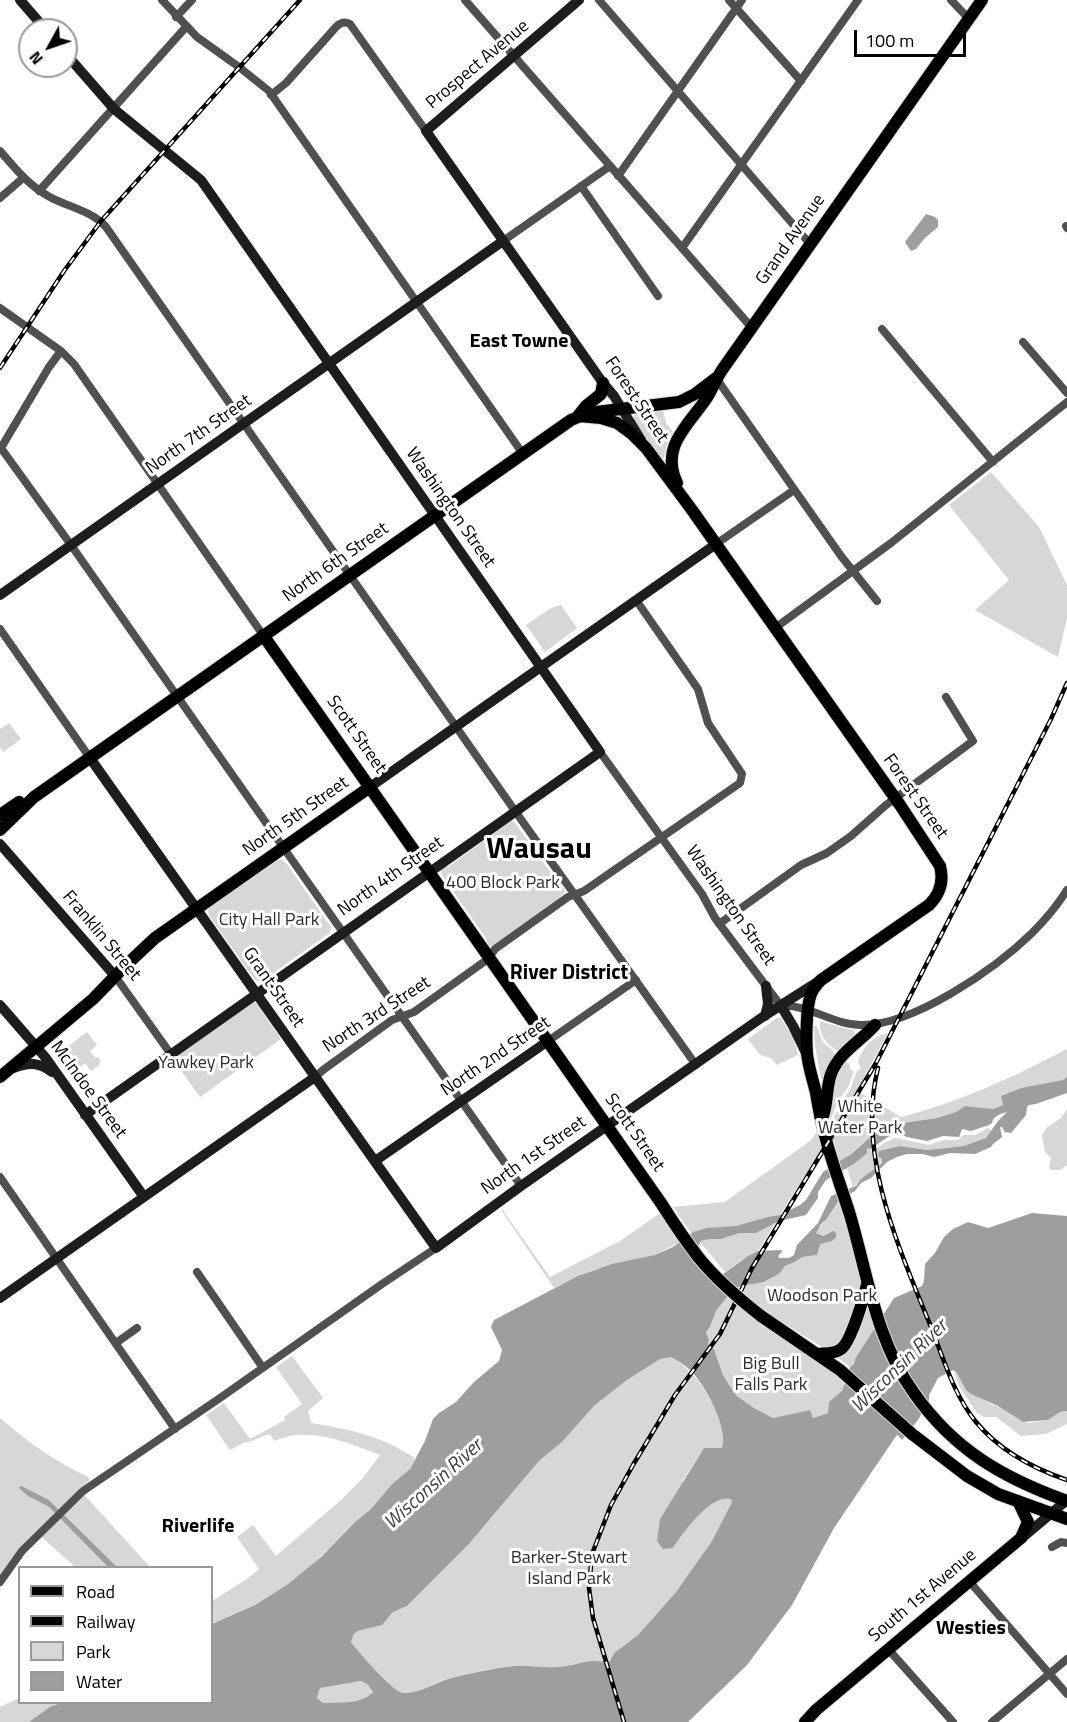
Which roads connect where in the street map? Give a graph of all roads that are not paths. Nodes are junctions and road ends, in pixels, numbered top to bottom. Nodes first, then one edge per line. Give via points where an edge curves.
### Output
1 (20, 0) edge
2 (162, 0) edge
3 (192, 0) edge
4 (465, 0) edge
5 (579, 0) edge
6 (599, 0) edge
7 (729, 0) edge
8 (742, 0) edge
9 (858, 0) edge
10 (951, 0) edge
11 (982, 0) edge
12 (736, 8) junction
13 (176, 17) junction
14 (36, 18) edge
15 (969, 20) junction
16 (186, 27) junction
17 (514, 56) junction
18 (78, 68) edge
19 (801, 81) junction
20 (678, 92) junction
21 (271, 95) junction
22 (114, 109) junction
23 (426, 131) junction
24 (0, 151) edge
25 (741, 165) junction
26 (610, 166) junction
27 (618, 176) junction
28 (23, 178) junction
29 (581, 186) junction
30 (39, 191) junction
31 (0, 198) edge
32 (503, 241) junction
33 (810, 244) junction
34 (682, 248) junction
35 (658, 296) dead end
36 (417, 302) junction
37 (0, 308) edge
38 (752, 328) junction
39 (882, 329) dead end
40 (1023, 342) dead end
41 (61, 351) junction
42 (329, 364) junction
43 (716, 378) junction
44 (603, 383) junction
45 (1067, 393) edge
46 (1067, 402) edge
47 (622, 409) junction
48 (578, 416) junction
49 (245, 423) junction
50 (1, 448) edge
51 (646, 448) junction
52 (523, 454) junction
53 (993, 462) junction
54 (158, 484) junction
55 (794, 490) junction
56 (693, 510) junction
57 (435, 515) junction
58 (716, 544) junction
59 (71, 545) junction
60 (854, 572) junction
61 (350, 575) junction
62 (0, 595) edge
63 (636, 600) junction
64 (877, 601) dead end
65 (775, 628) junction
66 (0, 629) edge
67 (263, 635) junction
68 (541, 667) junction
69 (177, 696) junction
70 (946, 697) dead end
71 (456, 726) junction
72 (600, 752) junction
73 (90, 758) junction
74 (370, 787) junction
75 (34, 797) junction
76 (895, 799) junction
77 (515, 811) junction
78 (0, 815) edge
79 (0, 830) edge
80 (661, 837) junction
81 (0, 844) edge
82 (283, 848) junction
83 (429, 872) junction
84 (939, 890) joint
85 (1067, 890) edge
86 (574, 894) junction
87 (196, 909) junction
88 (719, 924) junction
89 (342, 932) junction
90 (489, 957) junction
91 (115, 976) junction
92 (636, 980) junction
93 (821, 980) junction
94 (766, 986) junction
95 (257, 993) junction
96 (0, 1005) edge
97 (781, 1006) junction
98 (808, 1011) junction
99 (402, 1016) junction
100 (765, 1016) junction
101 (875, 1024) junction
102 (548, 1041) junction
103 (37, 1047) junction
104 (170, 1053) junction
105 (807, 1056) junction
106 (696, 1065) junction
107 (5, 1073) edge
108 (315, 1077) junction
109 (60, 1078) junction
110 (462, 1101) junction
111 (85, 1115) junction
112 (821, 1120) junction
113 (608, 1126) junction
114 (375, 1161) junction
115 (0, 1177) edge
116 (521, 1186) junction
117 (144, 1197) junction
118 (436, 1248) junction
119 (57, 1258) junction
120 (197, 1272) dead end
121 (867, 1281) junction
122 (0, 1298) edge
123 (137, 1328) dead end
124 (116, 1343) junction
125 (818, 1354) junction
126 (263, 1368) junction
127 (175, 1429) junction
128 (1018, 1501) junction
129 (1067, 1501) edge
130 (1051, 1513) junction
131 (1067, 1518) edge
132 (1021, 1538) junction
133 (1067, 1543) edge
134 (1052, 1547) dead end
135 (969, 1581) junction
136 (0, 1582) edge
137 (888, 1649) junction
138 (1067, 1659) edge
139 (1049, 1674) junction
140 (1067, 1694) edge
141 (805, 1722) edge
142 (953, 1722) edge
143 (992, 1722) edge

1 - 14 street
2 - 13 street
3 - 13 street
4 - 17 street
5 - 17 street, Prospect Avenue
6 - 20 street
7 - 12 street
8 - 12 street
9 - 19 street
10 - 15 street
11 - 15 main road, Grand Avenue
12 - 19 street
12 - 20 street
13 - 16 street
15 - 33 main road, Grand Avenue
16 - 21 street
16 - 22 street
17 - 23 street, Prospect Avenue
17 - 26 street
18 - 22 street, Washington Street
19 - 25 street
20 - 25 street
20 - 27 street
21 - 23 street, Forest Street via 336,27 347,22
21 - 36 street
22 - 30 street
22 - 42 street, Washington Street via 201,180
23 - 32 street, Forest Street
24 - 28 street
25 - 33 street
25 - 34 street
26 - 27 street
26 - 29 street
27 - 34 street
28 - 30 street
28 - 31 street
29 - 32 street
29 - 35 street
30 - 49 street via 105,225
32 - 36 street, North 7th Street
32 - 44 street, Forest Street
33 - 38 main road, Grand Avenue
34 - 38 street
36 - 42 street, North 7th Street
36 - 52 street
37 - 41 street, Scott Street
38 - 43 main road, Grand Avenue
39 - 53 street
40 - 45 street
41 - 50 street
41 - 54 street, Scott Street
42 - 49 street, North 7th Street
42 - 57 street, Washington Street
43 - 47 main road, North 6th Street via 679,402
43 - 55 street
43 - 56 main road, Grand Avenue via 709,395 678,436 671,454 672,473
44 - 47 street, Forest Street
44 - 48 main road via 601,394
46 - 53 street
47 - 48 main road, North 6th Street
47 - 51 street, Forest Street
48 - 51 main road via 616,423
48 - 52 main road, North 6th Street
49 - 54 street, North 7th Street
49 - 61 street
50 - 59 street
51 - 56 main road, Forest Street
52 - 57 main road, North 6th Street
53 - 60 street
54 - 59 street, North 7th Street
54 - 67 street, Scott Street
55 - 58 street
55 - 60 street
56 - 58 main road, Forest Street
57 - 61 main road, North 6th Street
57 - 68 street, Washington Street
58 - 63 street, North 5th Street
58 - 65 main road, Forest Street
59 - 62 street, North 7th Street
59 - 69 street
60 - 64 street
60 - 65 street
61 - 67 main road, North 6th Street
61 - 71 street
63 - 68 street, North 5th Street
63 - 80 street, North 3rd Street via 698,689 707,721 742,777 736,787
65 - 76 main road, Forest Street
66 - 73 street, Grant Street
67 - 69 main road, North 6th Street
67 - 74 main road, Scott Street
68 - 71 street, North 5th Street
68 - 72 street, Washington Street
69 - 73 main road, North 6th Street
69 - 82 street
70 - 76 street via 973,741
71 - 74 street, North 5th Street
71 - 77 street
72 - 77 street, North 4th Street
72 - 80 street, Washington Street
73 - 75 main road, North 6th Street
73 - 87 street, Grant Street
74 - 82 main road, North 5th Street
74 - 83 main road, Scott Street
75 - 78 main road via 19,801
75 - 79 main road, North 6th Street
76 - 84 main road, Forest Street via 940,866
76 - 88 street via 851,836 804,863
77 - 83 street, North 4th Street
77 - 86 street
80 - 86 street, North 3rd Street
80 - 88 street, Washington Street
81 - 91 street, Franklin Street
82 - 87 main road, North 5th Street
82 - 89 street
83 - 89 street, North 4th Street
83 - 90 main road, Scott Street
84 - 93 main road, North 1st Street via 924,910
85 - 101 street via 1031,934 977,977 910,1014
86 - 90 street, North 3rd Street via 496,948
86 - 92 street
87 - 91 main road, North 5th Street via 155,938
87 - 95 street, Grant Street
88 - 94 street, Washington Street
89 - 95 street, North 4th Street
89 - 99 street
90 - 99 street, North 3rd Street via 414,1012
90 - 102 main road, Scott Street
91 - 103 main road, North 5th Street
91 - 104 street, Franklin Street
92 - 102 street, North 2nd Street
92 - 106 street
93 - 97 street, North 1st Street
93 - 98 main road via 812,993
94 - 97 street, Washington Street
94 - 100 street
95 - 104 street, North 4th Street
95 - 108 street, Grant Street
96 - 103 street, McIndoe Street
97 - 98 street
97 - 100 street, North 1st Street
97 - 105 street
98 - 101 street via 844,1023
98 - 105 main road
99 - 108 street, North 3rd Street
99 - 110 street
100 - 106 street, North 1st Street
101 - 112 main road via 837,1062
102 - 110 street, North 2nd Street
102 - 113 main road, Scott Street
103 - 107 main road, North 5th Street
103 - 109 street, McIndoe Street
104 - 111 street, North 4th Street
105 - 112 main road
106 - 113 street, North 1st Street
107 - 109 street via 26,1064 38,1064
108 - 114 street, Grant Street
108 - 117 street, North 3rd Street
109 - 111 street, McIndoe Street
110 - 114 street, North 2nd Street
110 - 116 street
111 - 117 street, McIndoe Street
112 - 121 main road
113 - 116 street, North 1st Street
113 - 125 main road, Scott Street, bridge via 710,1270 761,1316
114 - 118 street, Grant Street
115 - 119 street
116 - 118 street, North 1st Street
117 - 119 street, North 3rd Street
118 - 126 street, North 1st Street
119 - 122 street, North 3rd Street
119 - 124 street
120 - 126 street
121 - 125 main road via 845,1346
121 - 129 main road via 896,1365 927,1410 957,1442 984,1462
123 - 124 street
124 - 127 street
125 - 128 main road via 967,1476
126 - 127 street, North 1st Street
127 - 136 street, North 1st Street via 83,1491 16,1558
128 - 130 main road
128 - 132 main road via 1028,1522
129 - 130 street, South 1st Avenue
130 - 131 main road
130 - 132 street, South 1st Avenue
132 - 135 main road, South 1st Avenue
133 - 134 street
135 - 137 main road, South 1st Avenue
135 - 139 street
137 - 141 main road, South 1st Avenue
137 - 142 street
138 - 139 street
139 - 140 street
139 - 143 street

